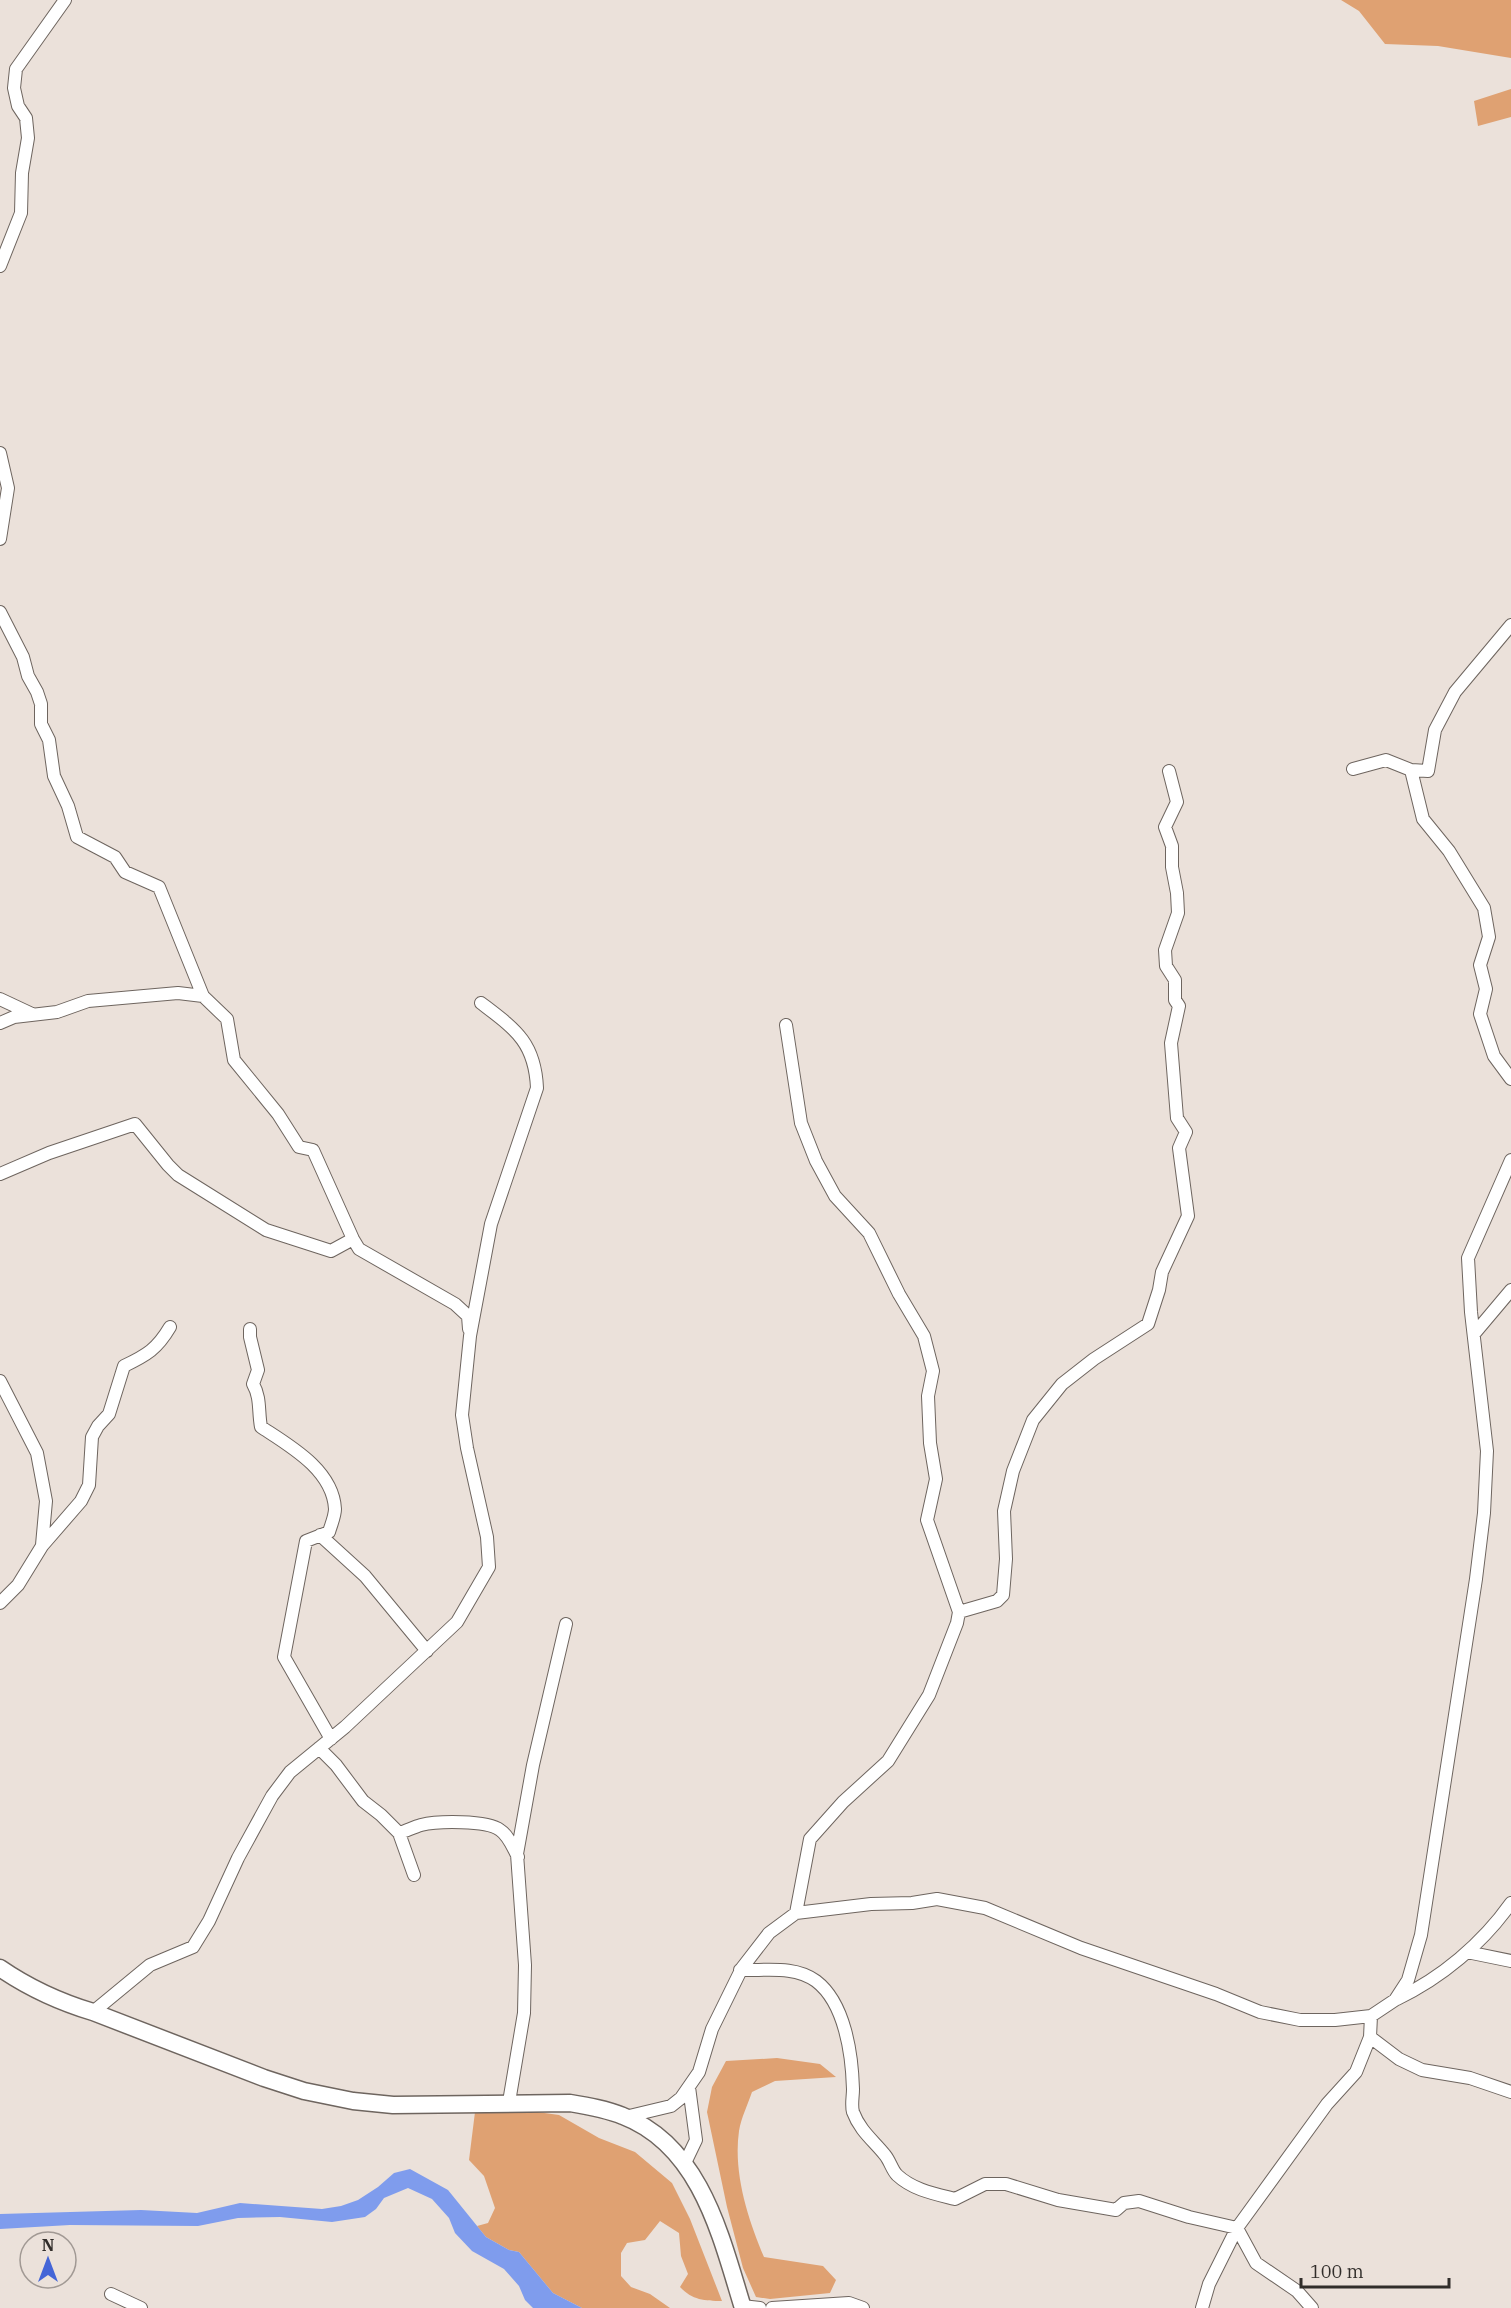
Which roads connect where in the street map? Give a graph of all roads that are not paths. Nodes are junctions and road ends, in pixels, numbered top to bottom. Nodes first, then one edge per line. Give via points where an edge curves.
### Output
1 (65, 0) edge
2 (0, 266) edge
3 (0, 453) edge
4 (0, 539) edge
5 (0, 612) edge
6 (1511, 625) edge
7 (1353, 769) dead end
8 (1411, 770) junction
9 (1169, 771) dead end
10 (203, 996) junction
11 (0, 999) edge
12 (481, 1003) dead end
13 (33, 1014) junction
14 (0, 1023) edge
15 (786, 1025) dead end
16 (1511, 1079) edge
17 (1511, 1160) edge
18 (0, 1174) edge
19 (353, 1239) junction
20 (1511, 1290) edge
21 (170, 1327) dead end
22 (250, 1329) dead end
23 (1474, 1334) junction
24 (470, 1336) junction
25 (0, 1381) edge
26 (320, 1535) junction
27 (42, 1546) junction
28 (0, 1603) edge
29 (959, 1612) junction
30 (566, 1624) dead end
31 (427, 1651) junction
32 (331, 1739) junction
33 (320, 1748) junction
34 (399, 1833) junction
35 (518, 1857) junction
36 (414, 1875) dead end
37 (1509, 1911) edge
38 (796, 1912) junction
39 (1467, 1952) junction
40 (1511, 1960) edge
41 (0, 1968) edge
42 (740, 1970) junction
43 (1395, 2000) junction
44 (93, 2012) junction
45 (1371, 2016) junction
46 (1370, 2037) junction
47 (689, 2087) junction
48 (1511, 2092) edge
49 (509, 2102) junction
50 (625, 2117) junction
51 (685, 2163) junction
52 (1237, 2228) junction
53 (111, 2294) dead end
54 (742, 2307) edge
55 (141, 2308) edge
56 (760, 2308) edge
57 (772, 2308) edge
58 (863, 2308) edge
59 (1202, 2308) edge
60 (1312, 2308) edge

1 - 2 street via 16,69 14,88 26,118 28,138 21,213
3 - 4 street via 8,488
5 - 10 street via 37,692 54,776 76,837 115,857 125,872 159,887
6 - 8 street via 1455,692 1435,730 1428,771
7 - 8 street via 1386,760
8 - 16 street via 1423,819 1449,851 1484,908 1489,938 1480,965 1486,989 1480,1014 1494,1056
9 - 29 street via 1177,802 1165,827 1172,846 1178,913 1165,950 1179,1006 1171,1043 1177,1118 1186,1132 1179,1148 1188,1216 1162,1272 1148,1324 1062,1384 1034,1420 1013,1471 1004,1511 1003,1595 997,1601
10 - 13 street via 178,993 114,998
10 - 19 street via 227,1019 234,1060 299,1146 313,1150
11 - 13 street
12 - 24 street via 527,1044 536,1067 537,1088 491,1224
13 - 14 street
15 - 29 street via 801,1123 816,1161 835,1196 869,1233 924,1336 933,1371 928,1396 936,1479 927,1520
17 - 23 street via 1468,1258
18 - 19 street via 135,1124 178,1175 266,1230 331,1251
19 - 24 street via 360,1249 455,1304 468,1316
20 - 23 street
21 - 27 street via 147,1356 124,1366 109,1414 92,1437 89,1485 81,1501
22 - 26 street via 258,1370 253,1384 260,1396 261,1427 312,1464 331,1491 335,1511 329,1532
23 - 43 street via 1487,1451 1485,1513 1420,1935 1408,1980
24 - 31 street via 462,1415 487,1537 489,1567 458,1622
25 - 27 street via 37,1453 46,1502
26 - 31 street via 366,1576
26 - 32 street via 306,1541 284,1657
27 - 28 street via 18,1585
29 - 38 street via 929,1695 907,1733 888,1761 810,1839
30 - 35 street via 533,1765
31 - 32 street
32 - 33 street
33 - 34 street via 363,1801
33 - 44 street via 290,1773 272,1796 193,1947 150,1965
34 - 35 street via 423,1824 484,1825 500,1829
34 - 36 street
35 - 49 street via 524,2013
37 - 39 street
38 - 42 street via 769,1933
38 - 45 street via 938,1899 985,1908 1081,1948 1260,2012 1300,2020
39 - 40 street
39 - 43 street via 1425,1986
41 - 44 highway via 43,1994
42 - 47 street via 712,2029 699,2072
42 - 52 street via 796,1972 815,1980 835,2001 851,2067 852,2110 868,2139 885,2155 896,2174 919,2189 955,2199 985,2184 1006,2184 1058,2200 1116,2211 1124,2203 1139,2201
43 - 45 street
44 - 49 highway via 304,2091 393,2105
45 - 46 street
46 - 48 street via 1399,2059 1422,2070 1470,2078
46 - 52 street via 1356,2072 1327,2104
47 - 50 street via 671,2106
47 - 51 street via 696,2140
49 - 50 highway via 570,2103
50 - 51 highway via 648,2129
51 - 54 highway via 716,2223
52 - 59 street via 1209,2284
52 - 60 street via 1256,2263 1297,2291
53 - 55 street
54 - 56 street
57 - 58 street via 849,2303

